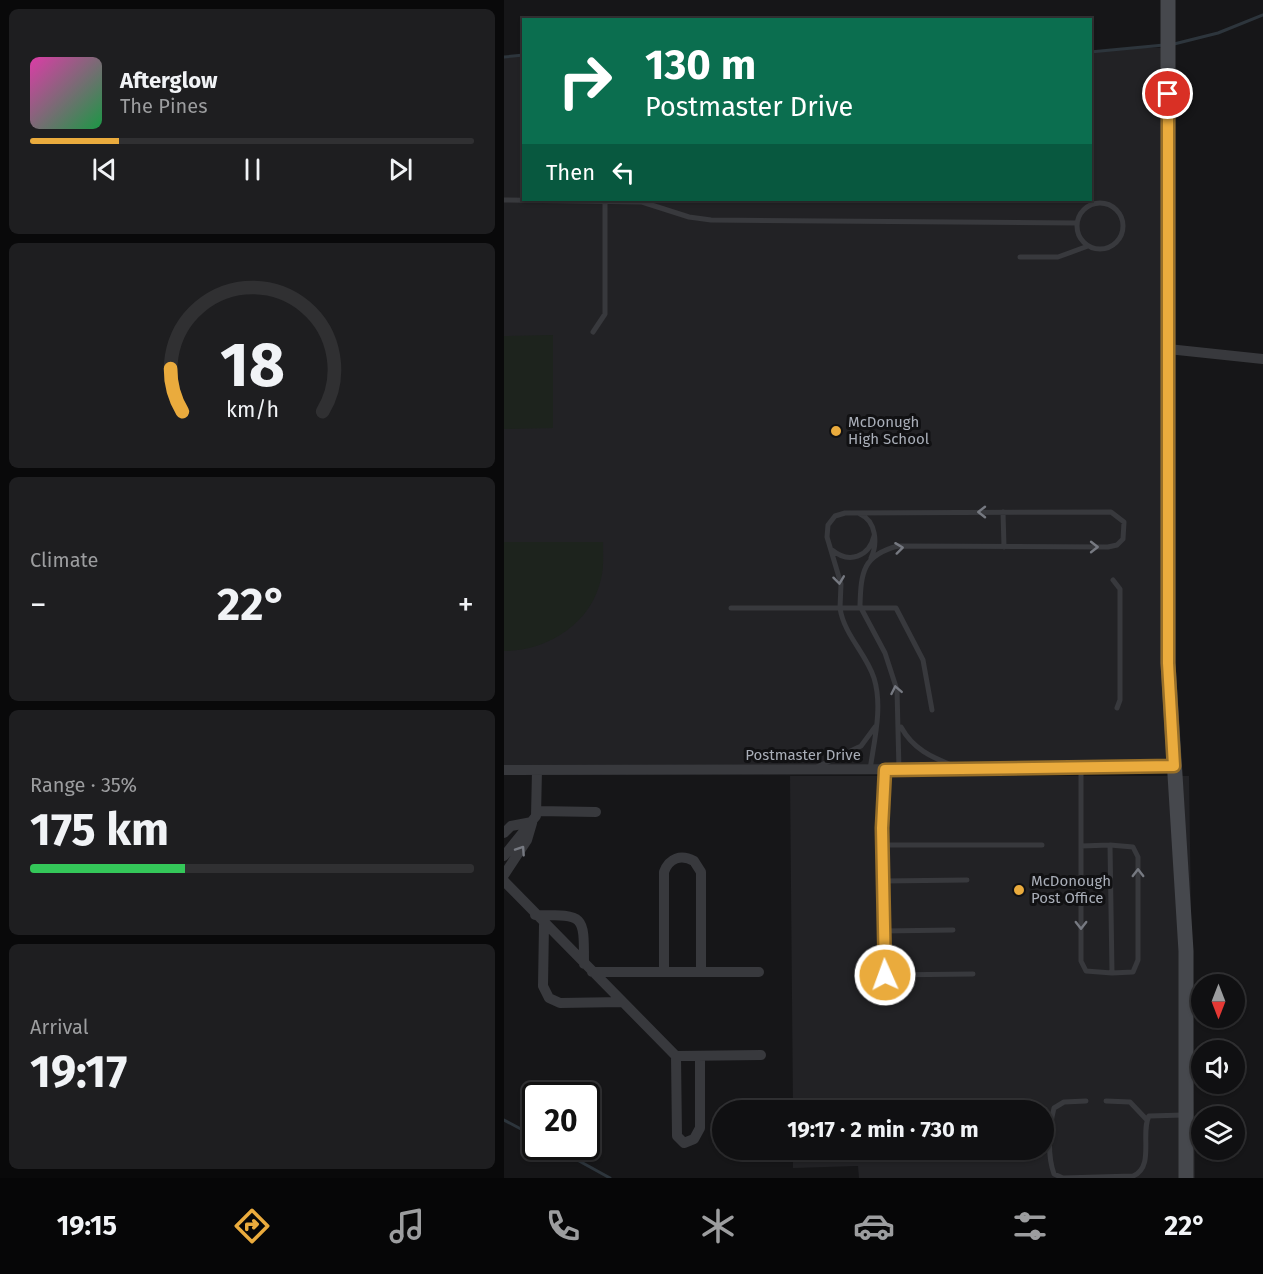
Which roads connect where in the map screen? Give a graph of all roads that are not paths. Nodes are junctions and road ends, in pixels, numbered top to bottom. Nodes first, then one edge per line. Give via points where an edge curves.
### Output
1 (1168, 0) edge
2 (504, 200) edge
3 (522, 200) edge
4 (605, 201) joint
5 (1077, 223) junction
6 (1088, 246) junction
7 (1020, 257) dead end
8 (593, 332) dead end
9 (1168, 348) junction
10 (1263, 359) edge
11 (1003, 512) junction
12 (857, 513) junction
13 (874, 536) junction
14 (1004, 547) junction
15 (831, 549) junction
16 (881, 551) junction
17 (873, 553) junction
18 (859, 557) junction
19 (870, 559) junction
20 (1113, 580) dead end
21 (731, 608) dead end
22 (840, 608) junction
23 (861, 608) junction
24 (1117, 708) dead end
25 (932, 710) dead end
26 (899, 723) junction
27 (876, 726) junction
28 (1174, 766) junction
29 (1081, 769) junction
30 (504, 770) edge
31 (537, 770) junction
32 (810, 770) junction
33 (870, 770) junction
34 (885, 770) junction
35 (899, 770) junction
36 (964, 770) junction
37 (596, 812) dead end
38 (535, 817) junction
39 (504, 833) edge
40 (883, 845) junction
41 (1042, 845) dead end
42 (1110, 845) junction
43 (1082, 846) junction
44 (504, 856) edge
45 (504, 875) edge
46 (967, 880) dead end
47 (504, 881) edge
48 (884, 881) junction
49 (535, 915) junction
50 (544, 925) junction
51 (953, 930) dead end
52 (883, 931) junction
53 (588, 968) junction
54 (664, 972) junction
55 (701, 972) junction
56 (759, 972) dead end
57 (973, 974) dead end
58 (1112, 974) junction
59 (623, 1002) junction
60 (761, 1055) dead end
61 (676, 1056) junction
62 (700, 1056) junction
63 (1086, 1101) dead end
64 (1106, 1101) dead end
65 (1186, 1115) junction
66 (1147, 1120) junction
67 (1084, 1178) edge
68 (1186, 1178) edge

1 - 9 main road
2 - 3 lane
4 - 5 lane via 651,203 689,217 711,220
4 - 8 lane via 605,314
5 - 6 lane via 1079,236
5 - 6 lane via 1084,210 1096,203 1111,205 1121,216 1123,231 1117,243 1105,249
6 - 7 lane via 1058,257
9 - 10 street
9 - 28 main road via 1168,663
11 -> 12 lane
11 - 14 lane
14 -> 11 lane via 1108,547 1117,545 1125,530 1124,522 1111,512
12 - 13 lane via 868,520
12 - 15 lane via 835,516 828,525
13 - 17 lane
13 - 18 lane
16 -> 14 lane via 898,546
15 - 18 lane via 842,557
15 -> 22 lane via 841,584
16 - 17 lane
16 - 19 lane
17 - 18 lane
17 - 19 lane
19 - 23 lane via 861,576
20 - 24 lane via 1119,589
21 - 22 lane
22 - 23 lane
22 - 27 lane via 842,622 873,676 878,695
23 - 25 lane via 896,608 919,649
26 -> 23 lane via 897,690 885,653
26 - 35 lane
26 - 36 lane via 925,755
27 - 32 lane via 861,746
27 - 33 lane
28 - 29 street, Postmaster Drive
28 - 65 main road via 1186,951
29 - 36 street, Postmaster Drive
29 - 43 lane
30 - 31 street, Postmaster Drive
31 - 32 street, Postmaster Drive
31 - 38 street
32 - 33 street, Postmaster Drive
33 - 34 street, Postmaster Drive
34 - 35 street, Postmaster Drive
34 - 40 lane
35 - 36 street, Postmaster Drive
37 - 38 street
38 - 39 street via 511,826
38 - 44 street
45 -> 38 street via 527,840
40 - 41 lane
40 - 48 lane
42 - 43 lane
42 - 58 lane
58 -> 42 lane via 1132,972 1138,960 1138,856 1133,847
43 -> 58 lane via 1081,961 1086,971
46 - 48 lane
47 - 49 street
48 - 52 lane
49 - 50 street
49 - 53 street via 570,915 579,920 585,932
50 - 53 street
50 - 59 street via 543,986 549,998 560,1003
51 - 52 lane
52 - 57 lane via 885,975
53 - 54 street
53 - 59 street
54 - 55 street
54 - 55 street via 664,872 670,861 682,857 694,861 701,872
55 - 56 street
59 - 61 street
60 - 62 street
61 - 62 street
61 - 62 street via 677,1136 684,1143 694,1139 700,1128
63 - 67 lane via 1064,1102 1054,1107 1051,1122 1054,1174
64 - 66 lane via 1130,1102
65 - 66 lane via 1149,1116
65 - 68 main road
66 - 67 lane via 1141,1173

